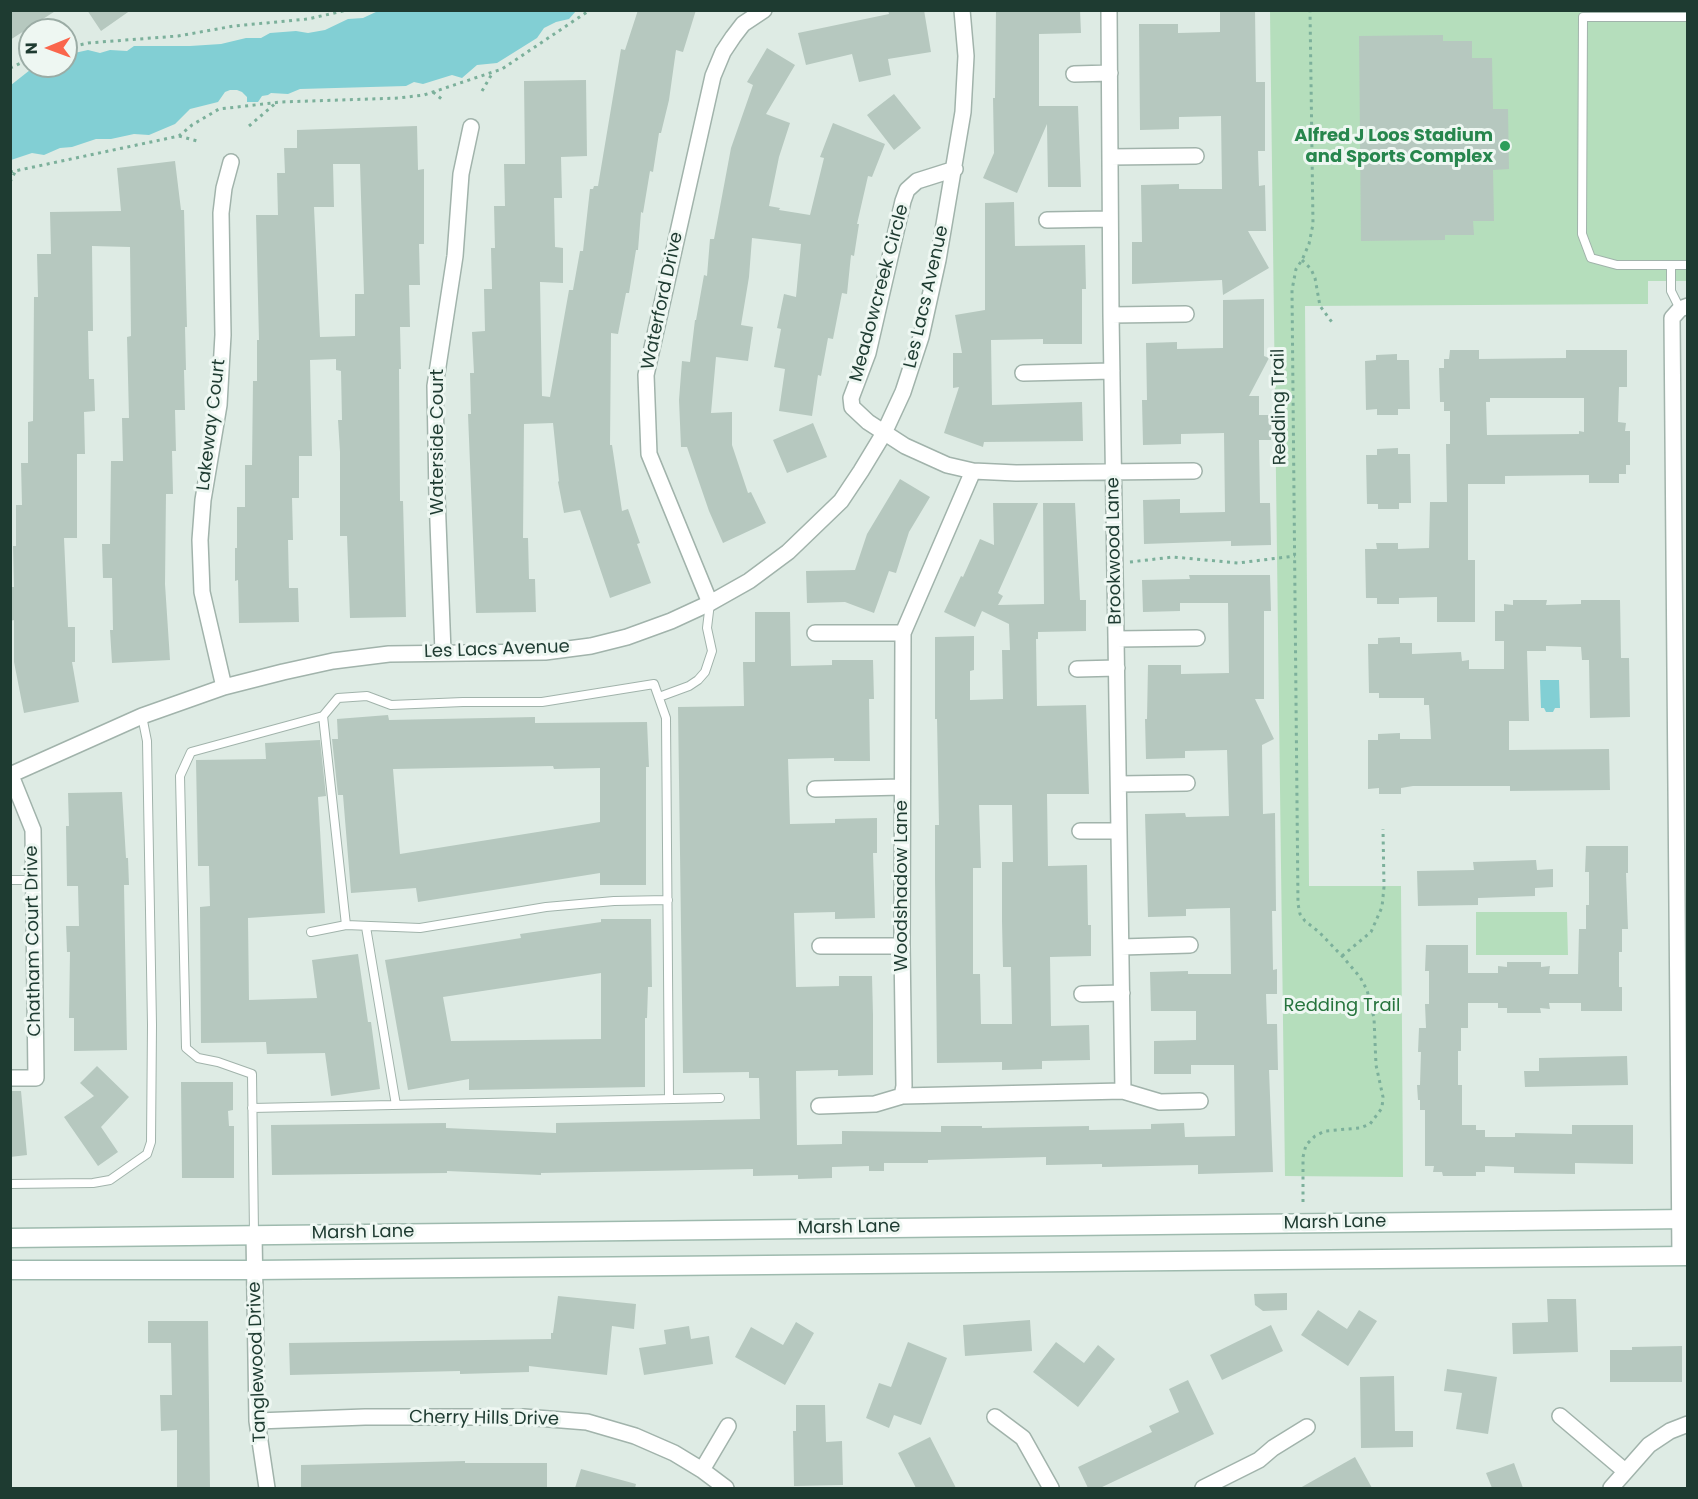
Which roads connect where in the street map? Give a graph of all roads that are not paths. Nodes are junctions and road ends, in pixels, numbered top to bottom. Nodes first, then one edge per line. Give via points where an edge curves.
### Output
1 (764, 10) edge
2 (963, 10) edge
3 (1109, 10) edge
4 (1582, 14) edge
5 (1688, 17) edge
6 (1074, 74) dead end
7 (1110, 74) junction
8 (471, 127) dead end
9 (1196, 156) dead end
10 (1110, 157) junction
11 (231, 162) dead end
12 (955, 169) junction
13 (1110, 219) junction
14 (1047, 220) dead end
15 (1671, 265) junction
16 (1688, 265) edge
17 (1684, 307) edge
18 (1186, 314) dead end
19 (1111, 315) junction
20 (1112, 371) junction
21 (1023, 373) dead end
22 (884, 433) junction
23 (973, 471) junction
24 (1114, 471) junction
25 (1194, 471) dead end
26 (710, 603) junction
27 (814, 633) dead end
28 (903, 633) junction
29 (1197, 638) dead end
30 (1116, 639) junction
31 (443, 652) junction
32 (1117, 668) junction
33 (1077, 669) dead end
34 (224, 687) junction
35 (659, 697) junction
36 (142, 716) junction
37 (323, 716) junction
38 (11, 774) edge
39 (1187, 783) dead end
40 (1119, 784) junction
41 (902, 787) junction
42 (815, 789) dead end
43 (1080, 831) dead end
44 (1119, 831) junction
45 (10, 880) edge
46 (34, 880) junction
47 (668, 900) junction
48 (346, 925) junction
49 (366, 927) junction
50 (311, 932) dead end
51 (1190, 945) dead end
52 (820, 946) dead end
53 (902, 946) junction
54 (1121, 947) junction
55 (1122, 993) junction
56 (1082, 994) dead end
57 (10, 1078) edge
58 (1123, 1091) junction
59 (902, 1096) junction
60 (720, 1098) dead end
61 (669, 1099) junction
62 (1200, 1101) dead end
63 (396, 1105) junction
64 (819, 1106) dead end
65 (252, 1108) junction
66 (10, 1184) edge
67 (1684, 1219) edge
68 (254, 1234) junction
69 (10, 1238) edge
70 (1684, 1256) edge
71 (10, 1270) edge
72 (254, 1270) junction
73 (1560, 1416) dead end
74 (995, 1417) dead end
75 (257, 1421) junction
76 (1688, 1424) edge
77 (728, 1426) dead end
78 (1307, 1427) dead end
79 (702, 1470) junction
80 (1625, 1471) junction
81 (267, 1488) edge
82 (726, 1488) edge
83 (1051, 1488) edge
84 (1203, 1488) edge
85 (1611, 1488) edge

1 - 26 street, Waterford Drive via 732,37 713,76 646,375 649,454
2 - 12 street, Les Lacs Avenue via 966,56
3 - 7 street, Brookwood Lane
4 - 5 lane
4 - 15 lane via 1582,234 1592,258 1617,265
6 - 7 street
7 - 10 street, Brookwood Lane
8 - 31 street, Waterside Court via 461,174 455,256 435,386
9 - 10 street
10 - 13 street, Brookwood Lane
11 - 34 street, Lakeway Court via 221,213 223,335 219,405 200,540 202,592
12 - 22 street, Les Lacs Avenue via 921,337
12 - 22 street, Meadowcreek Circle via 917,181 907,190 903,201 868,353 851,398 852,407 861,417
13 - 14 street
13 - 19 street, Brookwood Lane
15 - 16 lane
15 - 17 lane via 1671,291
17 - 67 street via 1672,318 1672,329 1678,1091
18 - 19 street
19 - 20 street, Brookwood Lane
20 - 21 street
20 - 24 street, Brookwood Lane
22 - 23 street, Meadowcreek Circle via 918,453
22 - 26 street, Les Lacs Avenue via 841,501 822,521 749,581
23 - 24 street, Meadowcreek Circle
23 - 28 street, Woodshadow Lane
24 - 25 street, Meadowcreek Circle
24 - 30 street, Brookwood Lane
26 - 31 street, Les Lacs Avenue via 671,621 591,646 545,652
26 - 35 lane via 707,628 712,651 705,672 689,686
27 - 28 street
28 - 41 street, Woodshadow Lane
29 - 30 street
30 - 32 street, Brookwood Lane
31 - 34 street, Les Lacs Avenue via 333,661
32 - 33 street
32 - 40 street, Brookwood Lane
34 - 36 street, Les Lacs Avenue
35 - 37 lane via 654,684 542,702 390,705 368,696 338,698
35 - 47 lane via 666,718
36 - 38 street, Les Lacs Avenue
36 - 66 lane via 147,741 151,1142 147,1154 110,1180
37 - 48 lane
37 - 65 lane via 191,752 180,776 186,1048 198,1058 252,1074
38 - 46 street, Chatham Court Drive via 33,830
39 - 40 street
40 - 44 street, Brookwood Lane
41 - 42 street
41 - 53 street, Woodshadow Lane
43 - 44 street
44 - 54 street, Brookwood Lane
45 - 46 lane
46 - 57 street, Chatham Court Drive via 36,1078
47 - 49 lane via 546,907 420,928
47 - 61 lane
48 - 49 lane
48 - 50 lane
49 - 63 lane
51 - 54 street
52 - 53 street
53 - 59 street, Woodshadow Lane
54 - 55 street, Brookwood Lane
55 - 56 street
55 - 58 street, Brookwood Lane
58 - 59 street
58 - 62 street via 1160,1102
59 - 64 street via 875,1104
60 - 61 lane
61 - 63 lane
63 - 65 lane
65 - 68 lane
67 - 68 main road, Marsh Lane
67 - 70 street
68 - 69 main road, Marsh Lane
68 - 72 street, Tanglewood Drive
70 - 72 main road, Marsh Lane
71 - 72 main road, Marsh Lane
72 - 75 street, Tanglewood Drive
73 - 80 street
74 - 83 street via 1023,1438
75 - 79 street, Cherry Hills Drive via 524,1417 587,1422 635,1436
75 - 81 street, Tanglewood Drive
76 - 80 street via 1649,1445
77 - 79 street
78 - 84 street via 1258,1460
79 - 82 street, Cherry Hills Drive
80 - 85 street

